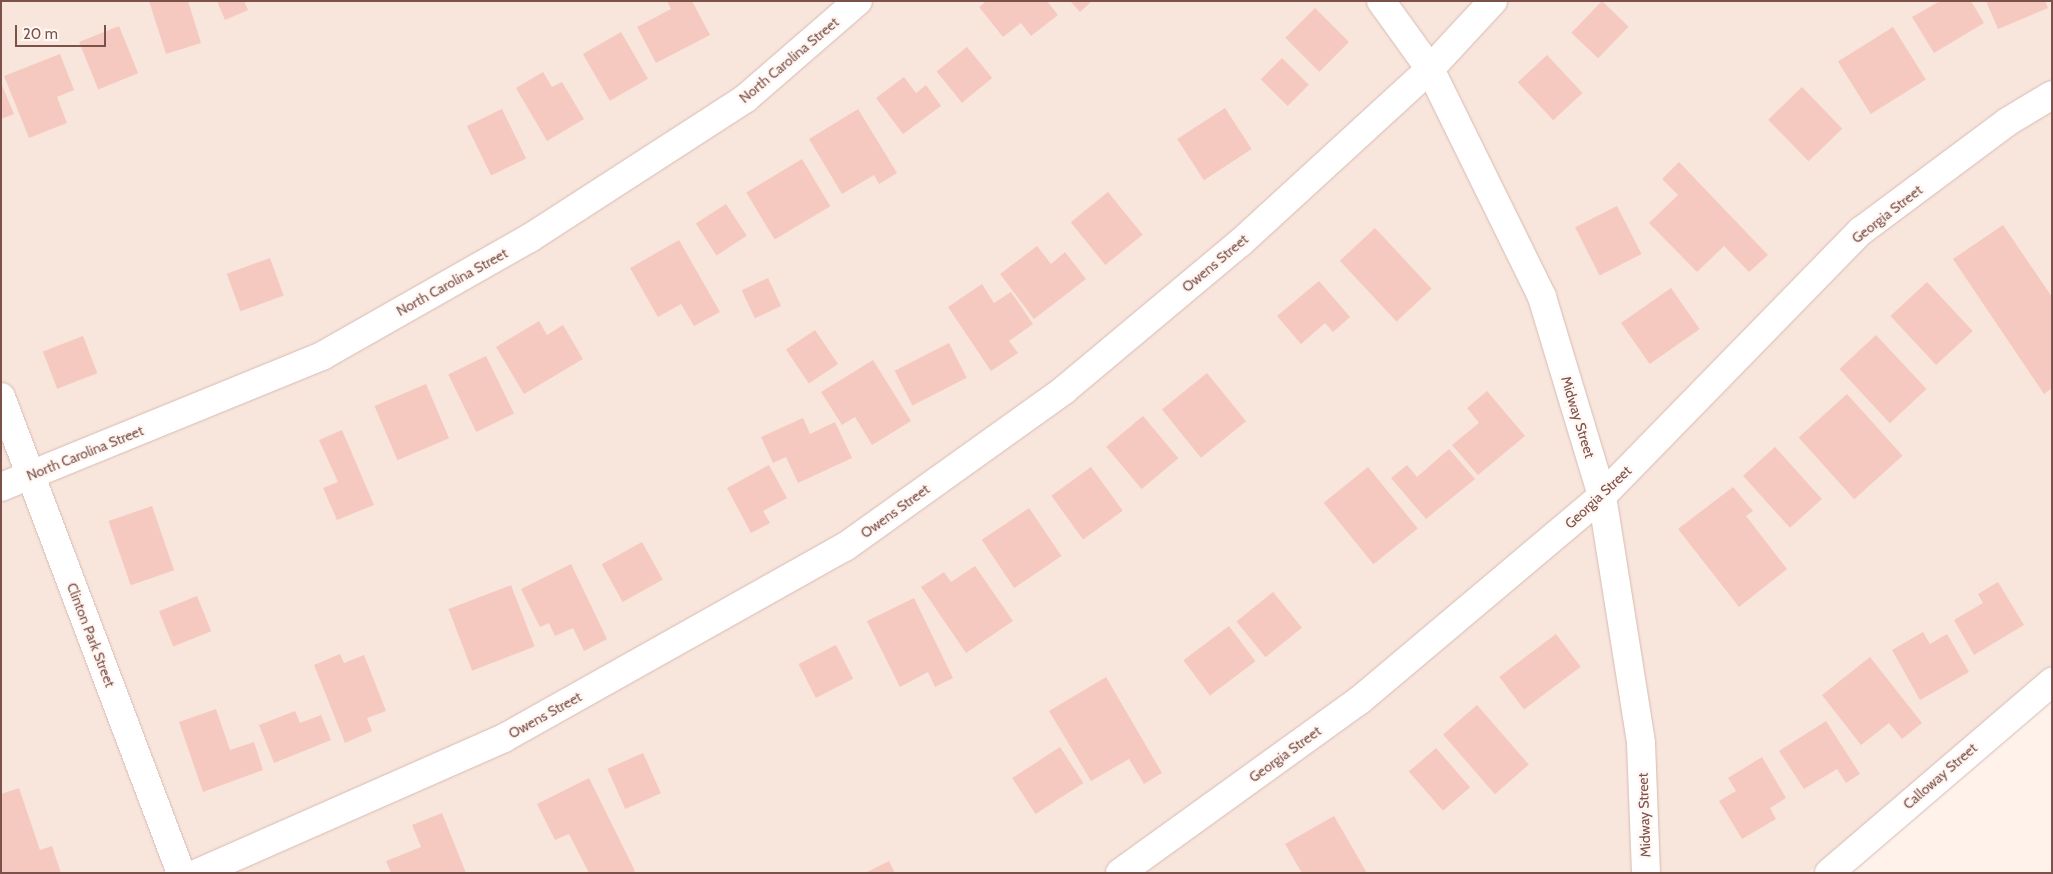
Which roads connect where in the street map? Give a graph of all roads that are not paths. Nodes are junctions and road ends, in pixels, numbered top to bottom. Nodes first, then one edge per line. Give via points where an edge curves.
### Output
1 (858, 1) edge
2 (1381, 1) edge
3 (1493, 1) edge
4 (1430, 69) junction
5 (2052, 95) edge
6 (1, 397) edge
7 (31, 475) junction
8 (1, 487) edge
9 (1602, 496) junction
10 (2052, 682) edge
11 (181, 873) edge
12 (198, 873) edge
13 (1120, 873) edge
14 (1646, 873) edge
15 (1829, 873) edge

1 - 7 street, North Carolina Street via 746,98 530,238 322,356
2 - 4 street, Midway Street
3 - 4 street, Owens Street
4 - 9 street, Midway Street via 1542,297
4 - 12 street, Owens Street via 1240,243 1064,390 845,546 504,738
5 - 9 street, Georgia Street via 2008,122 1862,231
6 - 7 street, Clinton Park Street
7 - 8 street, North Carolina Street
7 - 11 street, Clinton Park Street
9 - 13 street, Georgia Street via 1360,700
9 - 14 street, Midway Street via 1641,743
10 - 15 street, Calloway Street

